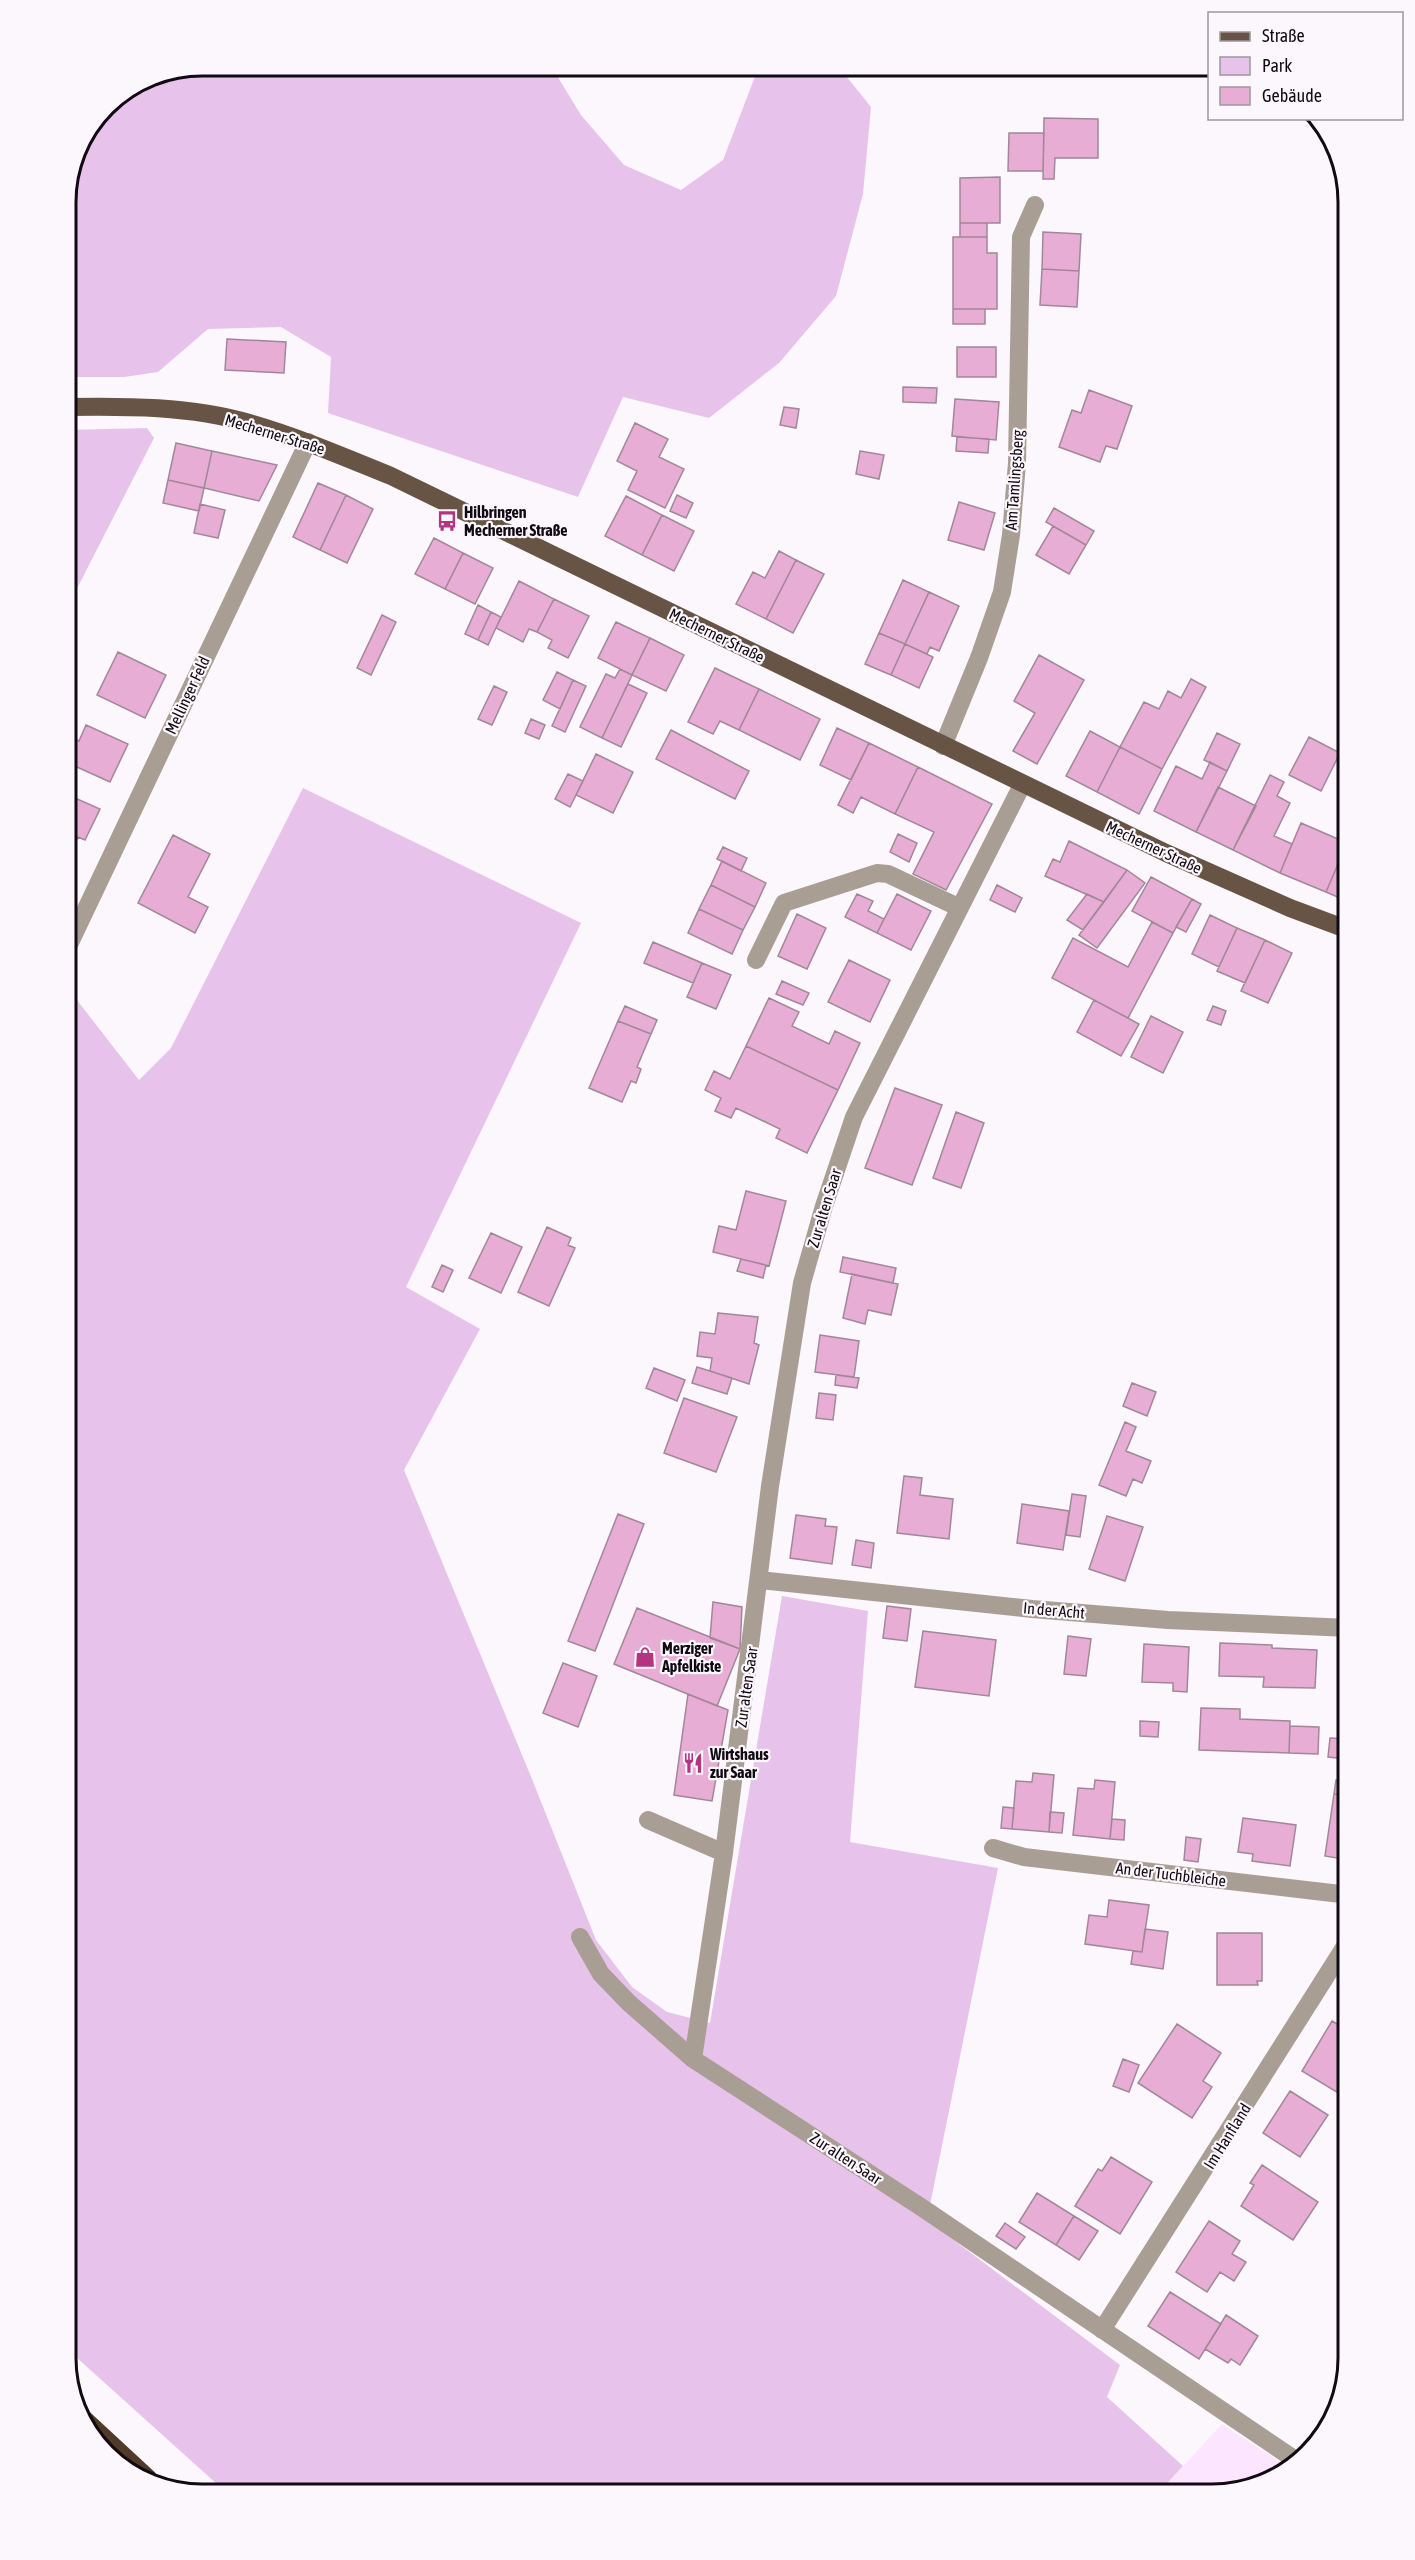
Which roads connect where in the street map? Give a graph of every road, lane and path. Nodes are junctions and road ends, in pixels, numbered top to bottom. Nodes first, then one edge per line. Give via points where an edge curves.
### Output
1 (1035, 205) dead end
2 (77, 407) edge
3 (308, 442) junction
4 (943, 746) junction
5 (1022, 785) junction
6 (960, 908) junction
7 (1338, 926) edge
8 (77, 929) edge
9 (756, 960) dead end
10 (760, 1580) junction
11 (1338, 1627) edge
12 (648, 1820) dead end
13 (993, 1848) dead end
14 (724, 1853) junction
15 (1338, 1894) edge
16 (579, 1938) dead end
17 (1338, 1957) edge
18 (693, 2059) junction
19 (1102, 2330) junction
20 (109, 2442) edge
21 (123, 2455) edge
22 (1290, 2456) edge

1 - 4 street, Am Tamlingsberg via 1021,237 1017,463 1002,592
2 - 3 main road, Mecherner Straße via 199,413 247,422
3 - 4 main road, Mecherner Straße via 390,476
3 - 8 street, Mellinger Feld
4 - 5 main road, Mecherner Straße
5 - 6 street, Zur alten Saar
5 - 7 main road, Mecherner Straße via 1166,853
6 - 9 street via 888,874 877,873 784,903
6 - 10 street, Zur alten Saar via 854,1117 824,1206 802,1283 770,1485
10 - 11 street, In der Acht via 1112,1615
10 - 14 street, Zur alten Saar
12 - 14 street
13 - 15 street, An der Tuchbleiche via 1024,1857
14 - 18 street, Zur alten Saar
16 - 18 street via 601,1974
17 - 19 street, Im Hanfland
18 - 19 street, Zur alten Saar
19 - 22 street, Zur alten Saar
20 - 21 highway

